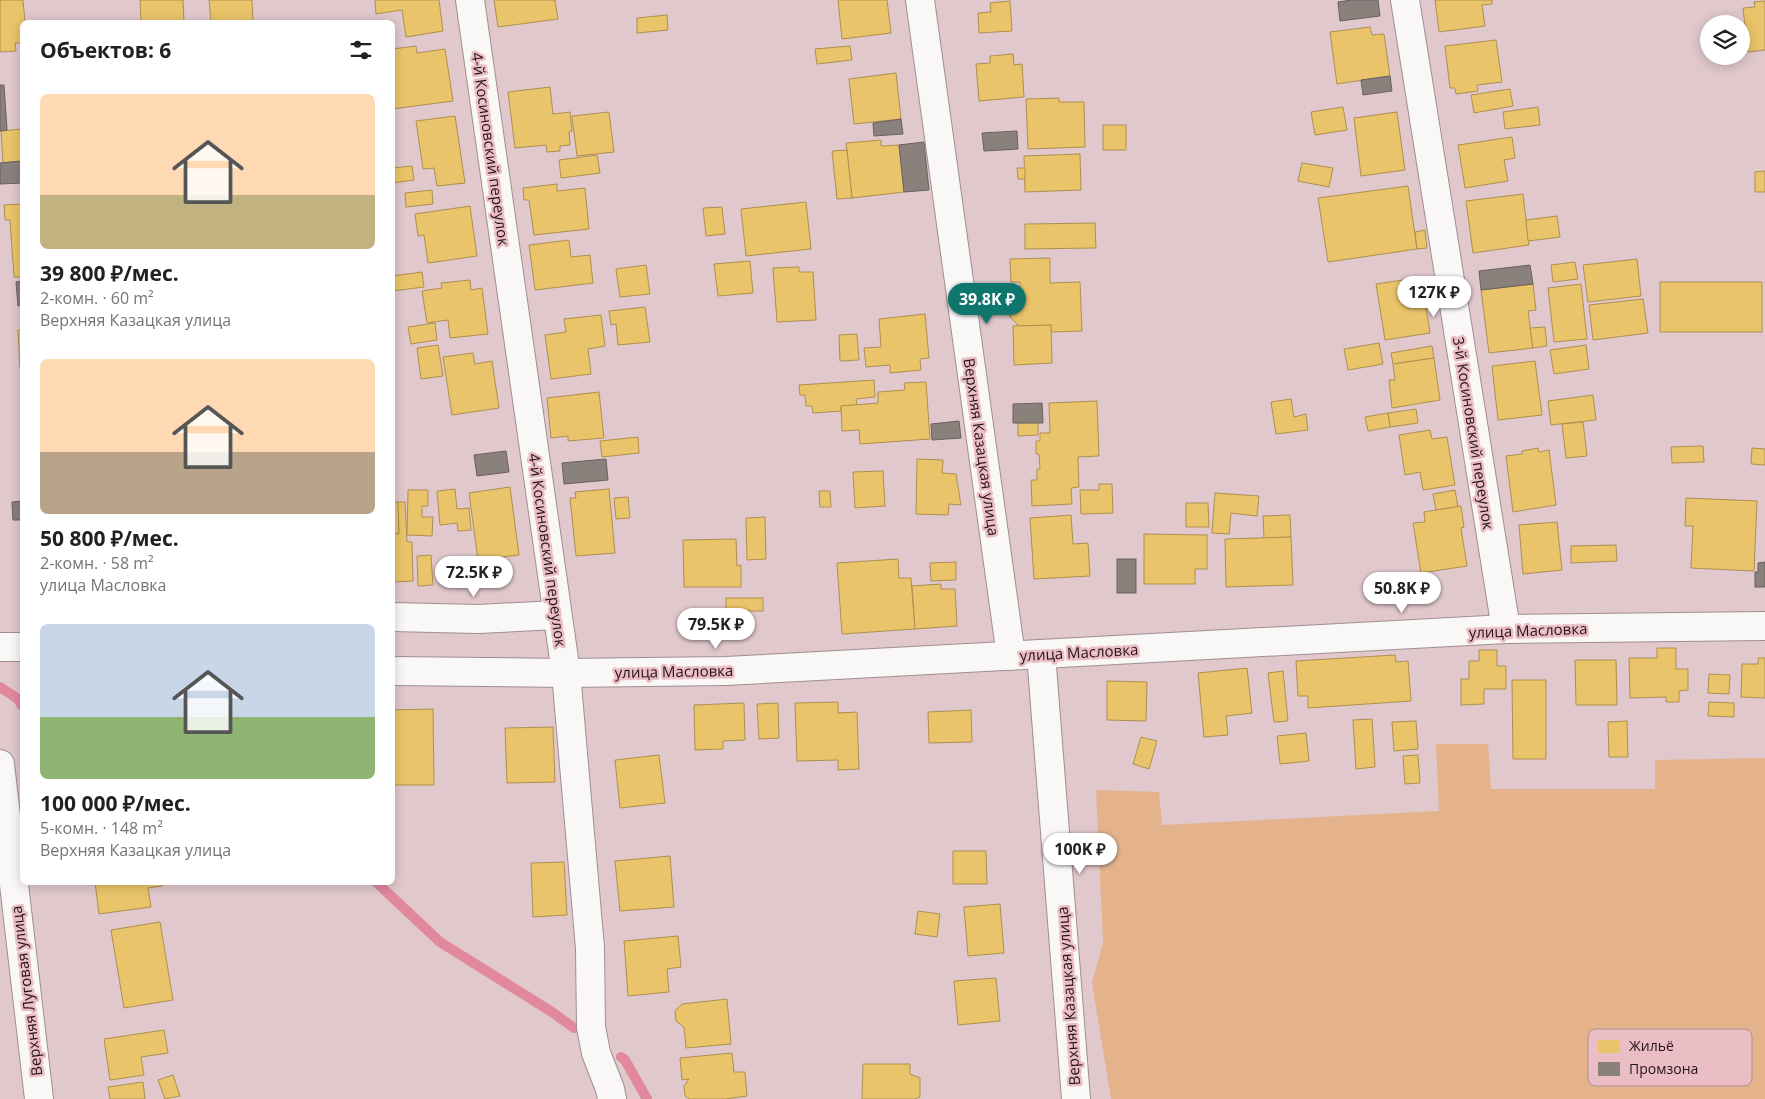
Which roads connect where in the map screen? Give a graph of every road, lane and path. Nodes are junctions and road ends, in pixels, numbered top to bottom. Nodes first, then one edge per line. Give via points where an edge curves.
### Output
1 (470, 0) edge
2 (920, 0) edge
3 (1405, 0) edge
4 (556, 615) junction
5 (395, 617) edge
6 (1765, 626) edge
7 (1506, 630) junction
8 (0, 647) edge
9 (20, 647) edge
10 (1041, 654) junction
11 (1011, 656) junction
12 (395, 672) edge
13 (566, 673) junction
14 (0, 764) edge
15 (39, 1099) edge
16 (612, 1099) edge
17 (1076, 1099) edge

1 - 4 street, 4-й Косиновский переулок
2 - 11 street, Верхняя Казацкая улица
3 - 7 street, 3-й Косиновский переулок
4 - 5 street via 478,619
4 - 13 street, 4-й Косиновский переулок
6 - 7 street, улица Масловка
7 - 10 street, улица Масловка
8 - 9 street
10 - 11 street, улица Масловка
10 - 17 street, Верхняя Казацкая улица
11 - 13 street, улица Масловка via 726,671
12 - 13 street, улица Масловка
13 - 16 street, 4-й Косиновский переулок via 590,948 591,1027 596,1054
14 - 15 street, Верхняя Луговая улица

